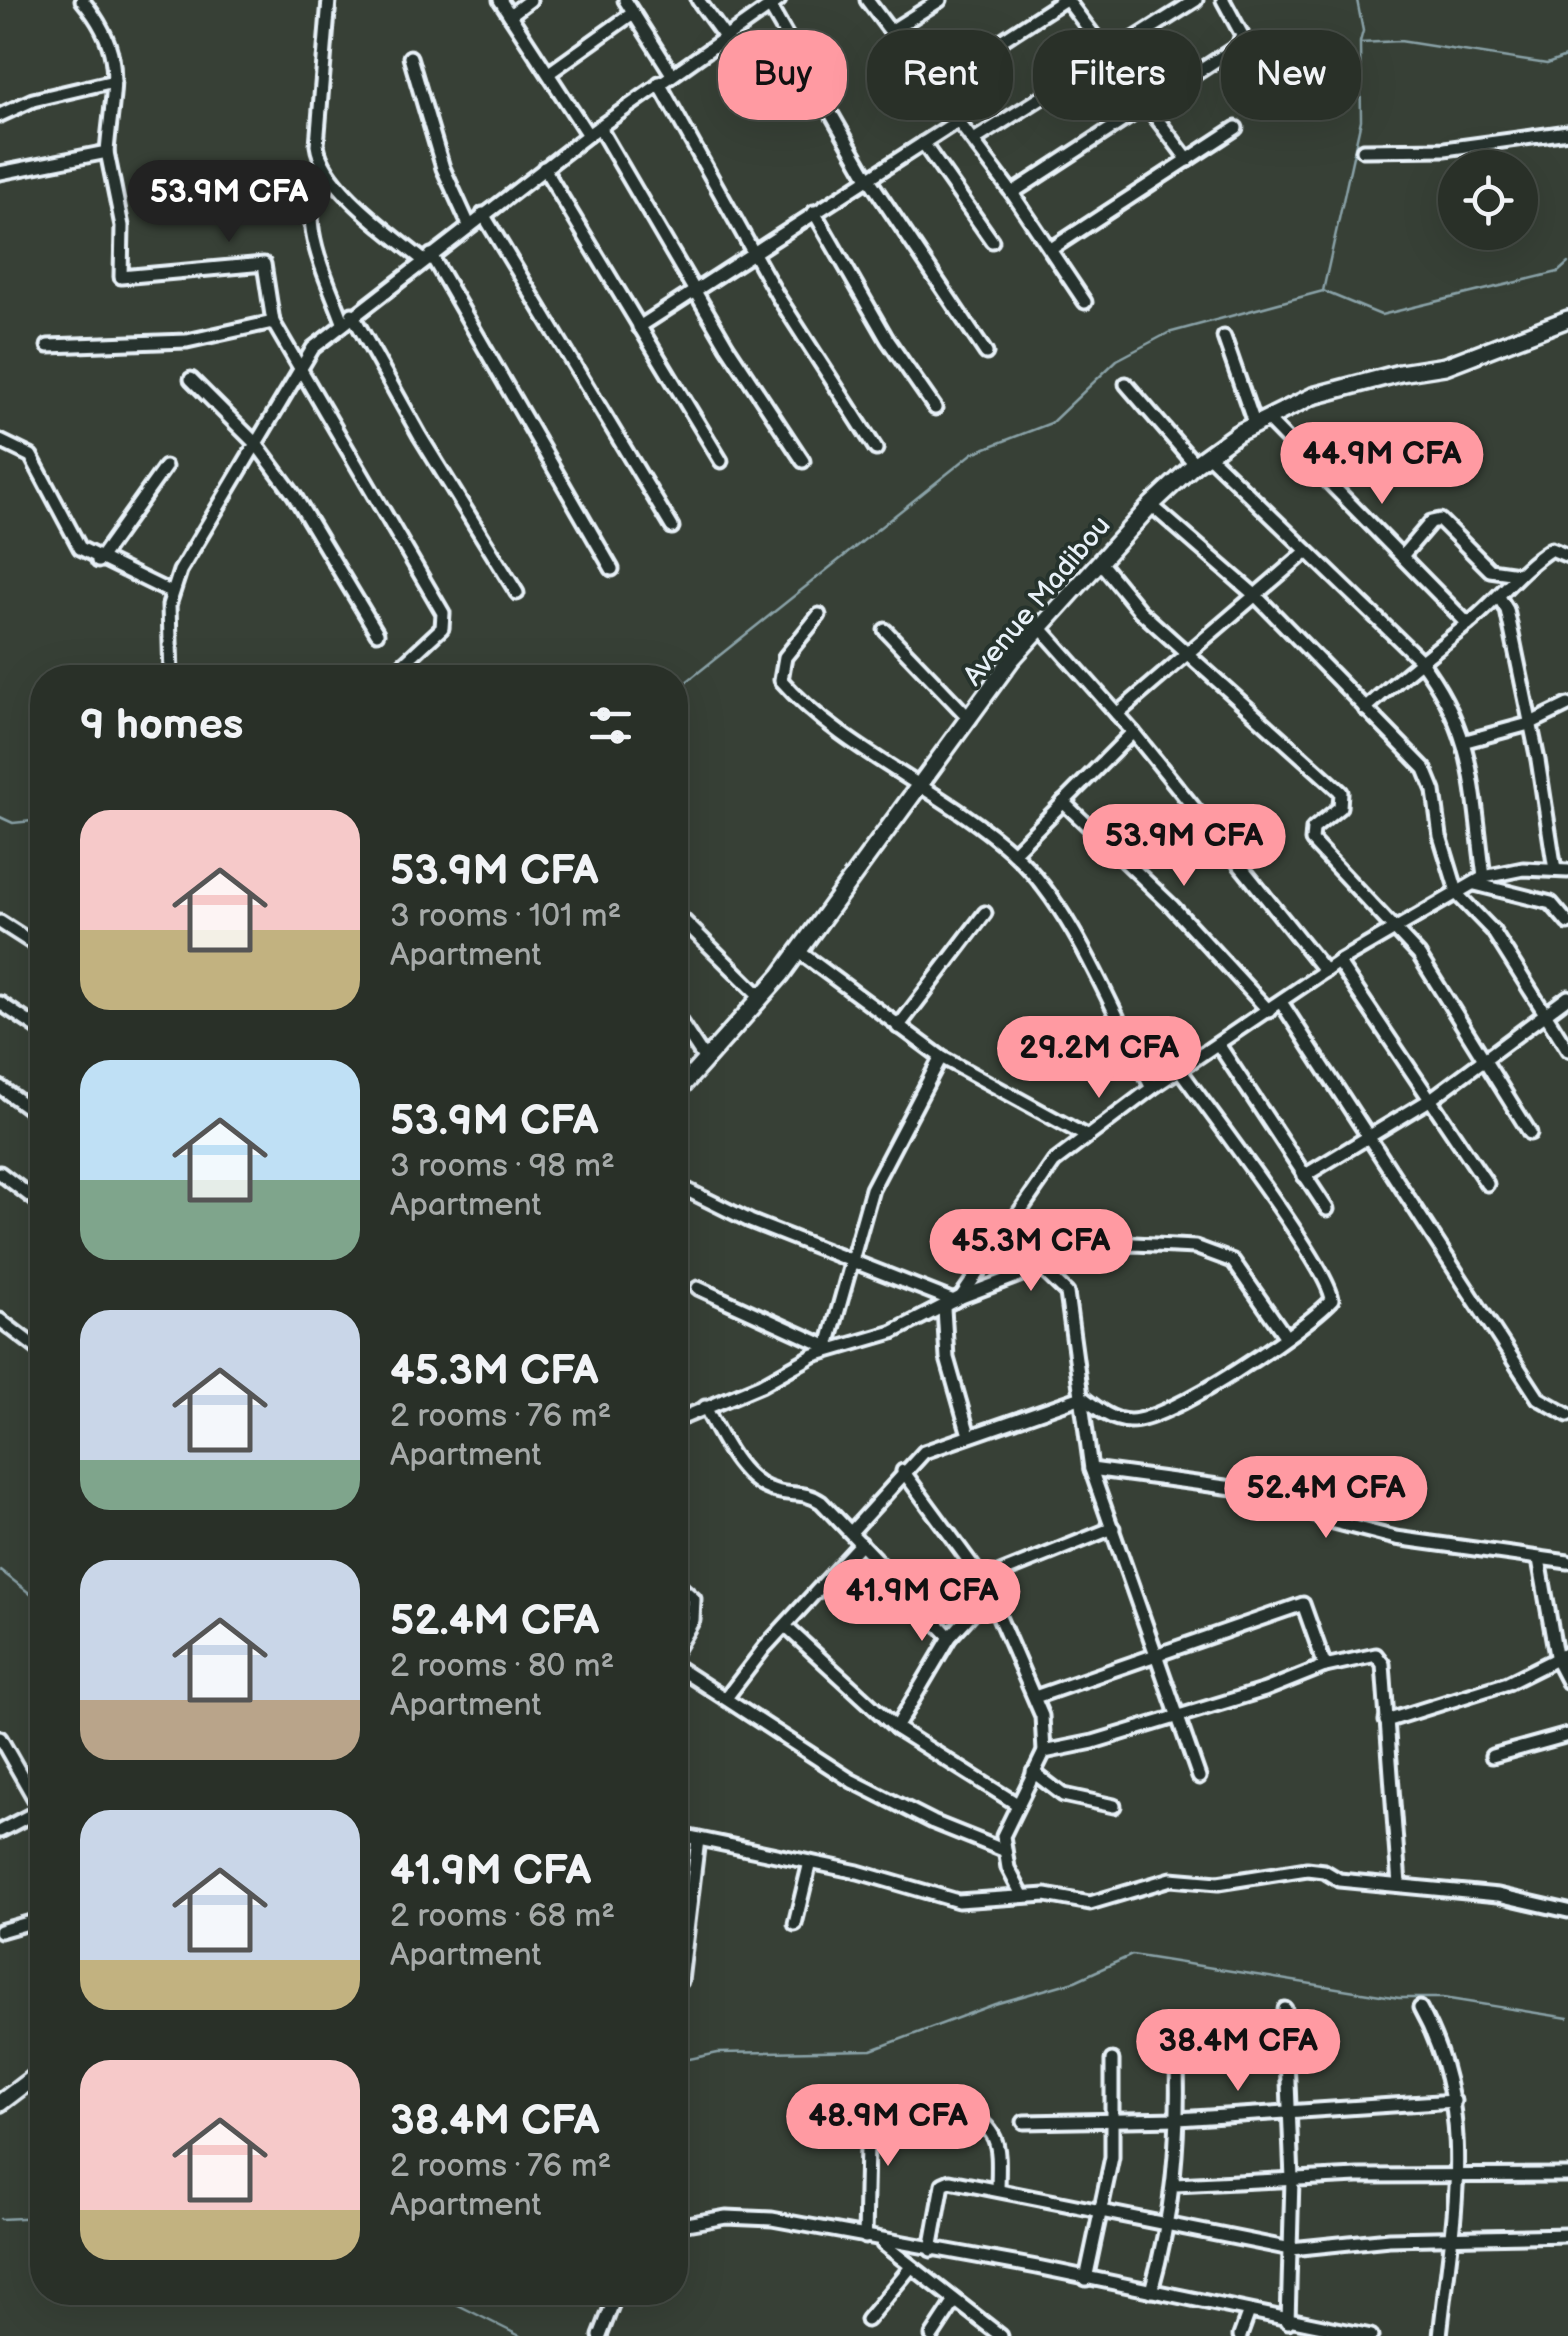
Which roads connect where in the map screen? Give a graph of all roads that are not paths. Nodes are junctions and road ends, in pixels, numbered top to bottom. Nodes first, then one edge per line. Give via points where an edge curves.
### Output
1 (82, 0) edge
2 (329, 0) edge
3 (500, 0) edge
4 (530, 0) edge
5 (626, 0) edge
6 (698, 0) edge
7 (867, 0) edge
8 (940, 0) edge
9 (1065, 0) edge
10 (1196, 0) edge
11 (1224, 0) edge
12 (774, 3) edge
13 (633, 13) junction
14 (510, 15) junction
15 (719, 30) edge
16 (735, 30) edge
17 (890, 30) edge
18 (893, 30) edge
19 (1090, 30) edge
20 (1145, 30) edge
21 (1013, 33) edge
22 (718, 42) edge
23 (410, 57) dead end
24 (1201, 71) edge
25 (549, 73) junction
26 (672, 74) junction
27 (114, 81) junction
28 (660, 83) junction
29 (1033, 101) edge
30 (0, 115) edge
31 (959, 120) joint
32 (1126, 120) edge
33 (1158, 120) edge
34 (1236, 128) dead end
35 (593, 131) junction
36 (1568, 132) edge
37 (974, 140) junction
38 (922, 143) junction
39 (1363, 150) dead end
40 (107, 152) junction
41 (1188, 160) junction
42 (544, 168) junction
43 (326, 172) junction
44 (0, 173) edge
45 (867, 176) junction
46 (1012, 193) junction
47 (814, 212) junction
48 (483, 214) junction
49 (469, 225) junction
50 (992, 241) dead end
51 (1051, 249) junction
52 (753, 252) junction
53 (427, 258) junction
54 (696, 290) junction
55 (1085, 302) dead end
56 (348, 318) junction
57 (1568, 319) edge
58 (273, 322) junction
59 (639, 327) junction
60 (1224, 336) dead end
61 (48, 346) dead end
62 (986, 353) dead end
63 (298, 367) junction
64 (191, 379) dead end
65 (1126, 384) dead end
66 (935, 408) dead end
67 (1260, 421) junction
68 (0, 441) edge
69 (257, 446) junction
70 (876, 449) dead end
71 (1201, 459) junction
72 (721, 460) dead end
73 (803, 461) dead end
74 (165, 467) dead end
75 (1151, 505) junction
76 (672, 527) dead end
77 (1307, 551) junction
78 (1402, 556) junction
79 (1568, 556) edge
80 (98, 560) junction
81 (1098, 561) junction
82 (612, 570) dead end
83 (1518, 574) junction
84 (170, 592) junction
85 (517, 593) dead end
86 (1256, 596) junction
87 (1499, 597) junction
88 (819, 615) dead end
89 (1468, 624) junction
90 (1039, 626) junction
91 (885, 630) dead end
92 (377, 632) dead end
93 (1190, 654) junction
94 (1419, 659) junction
95 (171, 665) edge
96 (403, 665) edge
97 (1568, 705) edge
98 (1365, 709) junction
99 (1117, 714) junction
100 (970, 718) junction
101 (1529, 724) junction
102 (1132, 732) junction
103 (1466, 742) junction
104 (919, 786) junction
105 (1063, 802) junction
106 (1013, 853) junction
107 (1562, 870) edge
108 (1479, 880) junction
109 (1458, 895) junction
110 (985, 913) dead end
111 (0, 922) edge
112 (1568, 923) edge
113 (688, 925) edge
114 (1398, 930) junction
115 (30, 941) edge
116 (798, 951) junction
117 (1338, 962) junction
118 (1326, 970) junction
119 (1568, 997) edge
120 (762, 998) junction
121 (0, 1002) edge
122 (1281, 1002) junction
123 (1269, 1010) junction
124 (1543, 1016) junction
125 (30, 1023) edge
126 (898, 1028) junction
127 (688, 1034) edge
128 (1218, 1044) junction
129 (1568, 1050) edge
130 (1484, 1056) junction
131 (941, 1057) junction
132 (706, 1061) junction
133 (1180, 1070) junction
134 (688, 1080) edge
135 (0, 1088) edge
136 (1152, 1088) junction
137 (1431, 1099) junction
138 (30, 1109) edge
139 (1530, 1133) dead end
140 (1086, 1136) junction
141 (1366, 1136) junction
142 (0, 1173) edge
143 (1304, 1176) junction
144 (1487, 1184) dead end
145 (688, 1190) edge
146 (30, 1196) edge
147 (1327, 1210) dead end
148 (851, 1262) junction
149 (1041, 1268) junction
150 (698, 1288) dead end
151 (953, 1302) junction
152 (0, 1320) edge
153 (1286, 1337) junction
154 (30, 1343) edge
155 (828, 1349) junction
156 (1082, 1397) junction
157 (705, 1407) junction
158 (1568, 1415) edge
159 (688, 1416) edge
160 (968, 1435) junction
161 (1090, 1469) junction
162 (904, 1471) junction
163 (1113, 1528) junction
164 (851, 1532) junction
165 (861, 1543) junction
166 (1539, 1559) junction
167 (1568, 1562) edge
168 (984, 1580) junction
169 (991, 1592) junction
170 (688, 1594) edge
171 (688, 1624) edge
172 (785, 1626) junction
173 (950, 1637) junction
174 (1568, 1653) edge
175 (1158, 1655) junction
176 (1557, 1662) junction
177 (1325, 1666) junction
178 (688, 1674) edge
179 (1568, 1682) edge
180 (1034, 1697) junction
181 (726, 1698) junction
182 (1178, 1715) junction
183 (1386, 1721) junction
184 (896, 1728) junction
185 (1568, 1735) edge
186 (0, 1738) edge
187 (1044, 1752) junction
188 (1492, 1756) dead end
189 (1034, 1772) junction
190 (1199, 1777) dead end
191 (30, 1789) edge
192 (1017, 1804) junction
193 (1114, 1806) dead end
194 (30, 1816) edge
195 (0, 1831) edge
196 (688, 1837) edge
197 (698, 1839) junction
198 (1004, 1850) junction
199 (810, 1862) junction
200 (1399, 1885) junction
201 (1022, 1895) junction
202 (1568, 1911) edge
203 (30, 1923) edge
204 (688, 1923) edge
205 (795, 1924) dead end
206 (0, 1930) edge
207 (1420, 2008) dead end
208 (1285, 2009) dead end
209 (1112, 2060) dead end
210 (1177, 2062) dead end
211 (30, 2080) edge
212 (868, 2099) dead end
213 (1454, 2101) junction
214 (0, 2103) edge
215 (960, 2108) dead end
216 (1289, 2112) junction
217 (1114, 2120) junction
218 (1178, 2120) junction
219 (1024, 2122) dead end
220 (1568, 2174) edge
221 (1458, 2178) junction
222 (1292, 2179) junction
223 (1175, 2185) junction
224 (998, 2189) junction
225 (1104, 2213) junction
226 (688, 2224) edge
227 (1170, 2227) junction
228 (1568, 2235) edge
229 (865, 2237) junction
230 (1449, 2240) junction
231 (880, 2241) junction
232 (1291, 2249) junction
233 (931, 2250) junction
234 (911, 2266) junction
235 (1086, 2279) junction
236 (1151, 2292) junction
237 (955, 2302) junction
238 (612, 2305) edge
239 (1248, 2314) junction
240 (868, 2320) dead end
241 (1288, 2322) junction
242 (600, 2336) edge
243 (932, 2336) edge
244 (1001, 2336) edge
245 (1240, 2336) edge
246 (1371, 2336) edge
247 (1440, 2336) edge

1 - 27 street via 110,39
2 - 43 street via 317,145
3 - 14 street
4 - 14 street
5 - 13 street
6 - 15 street
7 - 17 street
8 - 18 street
9 - 19 street
9 - 21 street
10 - 20 street
11 - 24 street via 1242,34 1238,46
12 - 16 street
12 - 45 street
13 - 25 street
13 - 26 street
14 - 25 street
22 - 26 street
23 - 49 street via 442,168
25 - 35 street
26 - 28 street
27 - 30 street
27 - 40 street
28 - 35 street
28 - 52 street
29 - 37 street
31 - 37 street
31 - 38 street
32 - 46 street
33 - 41 street
34 - 41 street
35 - 42 street
35 - 54 street
36 - 39 street via 1445,149
37 - 46 street
38 - 45 street
38 - 50 street
40 - 44 street
40 - 58 street via 122,226 121,277 260,262
41 - 51 street
42 - 48 street
42 - 59 street
43 - 53 street
43 - 56 street via 312,192 311,218
45 - 47 street
45 - 62 street
46 - 51 street
47 - 52 street
47 - 66 street via 886,340
48 - 49 street
48 - 76 street
49 - 53 street
51 - 55 street
52 - 54 street
52 - 70 street
53 - 56 street
53 - 82 street
54 - 59 street
54 - 73 street
56 - 63 street
56 - 85 street
57 - 67 street, Avenue Madibou via 1500,349 1313,396
58 - 61 street via 187,341
58 - 63 street
59 - 72 street
60 - 67 street
63 - 69 street
63 - 96 street via 443,613 442,628
64 - 69 street
65 - 71 street
67 - 71 street, Avenue Madibou
67 - 78 street
68 - 80 street via 31,456 68,532
69 - 84 street
69 - 92 street via 318,531
71 - 75 street, Avenue Madibou
71 - 77 street
74 - 80 street
75 - 81 street, Avenue Madibou
75 - 86 street
77 - 86 street
77 - 94 street
78 - 83 street via 1440,520 1490,570
78 - 89 street
79 - 83 street via 1551,550
80 - 84 street
81 - 90 street, Avenue Madibou
81 - 93 street
83 - 87 street
84 - 95 street
86 - 93 street
86 - 98 street
87 - 89 street
87 - 101 street
88 - 104 street via 785,657 781,680
89 - 94 street
90 - 99 street
90 - 100 street, Avenue Madibou
91 - 100 street
93 - 99 street
93 - 114 street via 1341,792 1340,807 1313,829 1312,841
94 - 98 street
94 - 103 street
97 - 101 street
98 - 109 street via 1425,769
99 - 102 street
100 - 104 street, Avenue Madibou
101 - 103 street
101 - 107 street
102 - 105 street
102 - 118 street
103 - 108 street
104 - 106 street
104 - 116 street, Avenue Madibou
105 - 106 street
105 - 123 street
106 - 136 street via 1052,900
107 - 108 street via 1523,869
108 - 109 street
108 - 112 street via 1551,904
109 - 114 street
109 - 124 street via 1493,932
110 - 126 street
111 - 115 street
113 - 120 street
114 - 117 street
114 - 130 street
116 - 120 street, Avenue Madibou
116 - 126 street
117 - 118 street
117 - 137 street
118 - 122 street
119 - 124 street
120 - 132 street, Avenue Madibou
121 - 125 street
122 - 123 street
122 - 141 street
123 - 128 street
124 - 129 street
124 - 130 street
126 - 131 street
127 - 132 street
128 - 133 street
128 - 143 street
130 - 137 street
130 - 139 street
131 - 140 street
131 - 148 street via 882,1164
132 - 134 street, Avenue Madibou
133 - 136 street
133 - 153 street via 1331,1287 1332,1300
135 - 138 street
136 - 140 street
137 - 141 street
137 - 144 street
140 - 151 street via 1041,1178
141 - 143 street
141 - 158 street via 1538,1398
142 - 146 street
143 - 147 street
145 - 148 street
148 - 151 street
148 - 155 street
149 - 151 street
149 - 153 street via 1108,1246 1212,1251 1233,1261
149 - 156 street via 1066,1293
150 - 155 street
151 - 155 street via 893,1332
151 - 160 street via 947,1358
152 - 154 street
153 - 156 street via 1195,1395 1141,1420 1115,1418
155 - 157 street
156 - 160 street
156 - 161 street
157 - 159 street
157 - 164 street via 736,1458 764,1486 811,1495
160 - 162 street via 924,1452
161 - 163 street
161 - 166 street via 1248,1490 1350,1527
162 - 164 street
162 - 168 street
163 - 168 street
163 - 175 street
164 - 165 street
165 - 172 street
165 - 173 street
166 - 167 street
166 - 176 street
168 - 169 street
169 - 173 street
169 - 180 street
170 - 171 street via 695,1609
172 - 181 street
172 - 184 street
173 - 184 street
174 - 176 street
175 - 177 street via 1302,1604
175 - 180 street
175 - 182 street
176 - 179 street
176 - 183 street
177 - 182 street
177 - 183 street via 1381,1659
178 - 181 street
180 - 187 street
181 - 198 street via 852,1781
182 - 187 street
182 - 190 street
183 - 200 street
184 - 192 street
185 - 188 street
186 - 191 street
187 - 189 street
189 - 192 street
189 - 193 street via 1063,1795
192 - 198 street
194 - 195 street
196 - 197 street
197 - 199 street
197 - 204 street
198 - 201 street
199 - 201 street via 958,1901
199 - 205 street
200 - 201 street via 1339,1880 1306,1869 1218,1882 1172,1879 1090,1903
200 - 202 street via 1498,1894
203 - 206 street
207 - 213 street via 1444,2051
208 - 216 street
209 - 217 street
210 - 218 street
211 - 214 street
212 - 229 street
213 - 216 street
213 - 221 street
215 - 224 street via 997,2138
216 - 218 street
216 - 222 street
217 - 218 street
217 - 219 street
217 - 225 street
218 - 223 street
220 - 221 street
221 - 222 street
221 - 230 street
222 - 223 street
222 - 232 street
223 - 227 street
224 - 225 street
224 - 233 street via 943,2184
225 - 227 street
225 - 235 street
226 - 229 street via 750,2216
227 - 232 street
227 - 236 street
228 - 230 street
229 - 231 street
230 - 232 street
230 - 247 street
231 - 233 street
231 - 234 street
232 - 241 street
233 - 235 street
234 - 237 street
234 - 240 street
235 - 236 street
236 - 239 street
237 - 243 street
237 - 244 street
238 - 242 street
239 - 241 street
239 - 245 street
241 - 246 street

